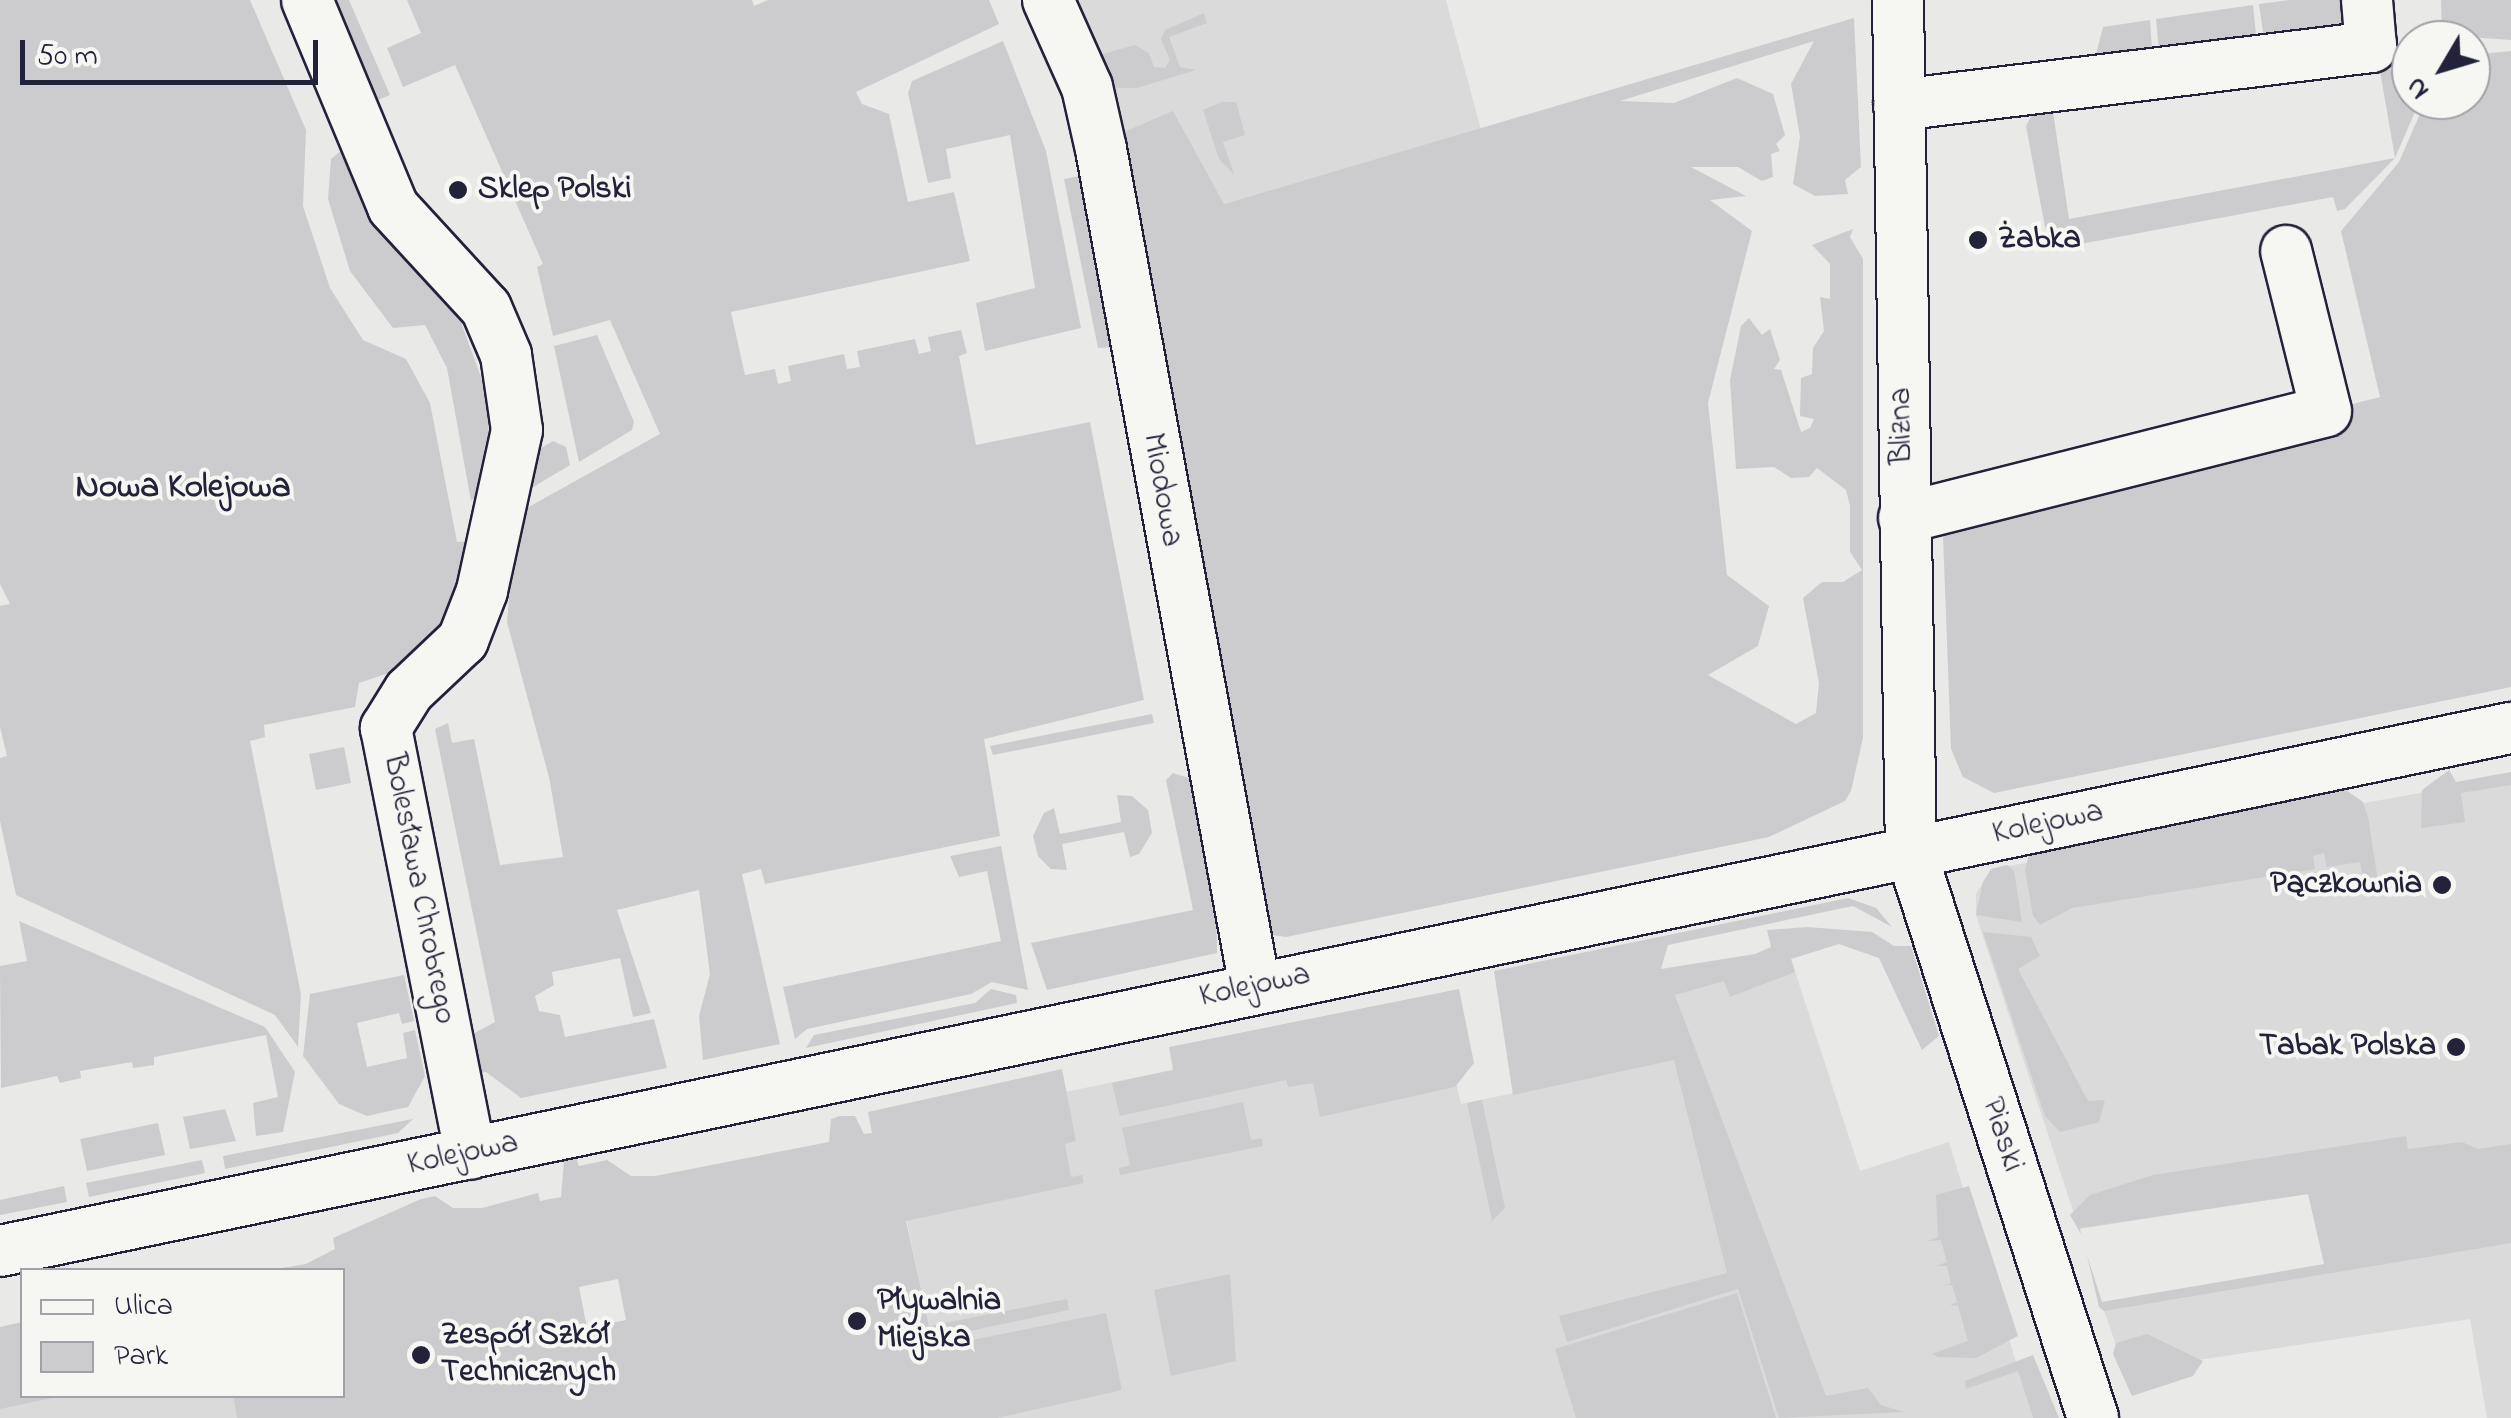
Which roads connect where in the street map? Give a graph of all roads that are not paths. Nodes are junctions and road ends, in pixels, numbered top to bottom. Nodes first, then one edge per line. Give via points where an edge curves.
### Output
1 (306, 0) edge
2 (1048, 0) edge
3 (1898, 0) edge
4 (2367, 0) edge
5 (1899, 105) junction
6 (2286, 250) dead end
7 (1904, 518) junction
8 (2511, 728) edge
9 (1911, 852) junction
10 (1255, 987) junction
11 (470, 1154) junction
12 (0, 1251) edge
13 (2093, 1418) edge

1 - 11 street, Bolesława Chrobrego via 393,207 486,308 506,355 518,430 482,590 462,640 392,710 386,728
2 - 10 street, Miodowa via 1088,87 1101,148
3 - 5 street, Blizna
4 - 5 street via 2371,47
5 - 7 street, Blizna
6 - 7 street via 2326,410
7 - 9 street, Blizna
8 - 9 street, Kolejowa
9 - 10 street, Kolejowa
9 - 13 street, Piaski
10 - 11 street, Kolejowa
11 - 12 street, Kolejowa

